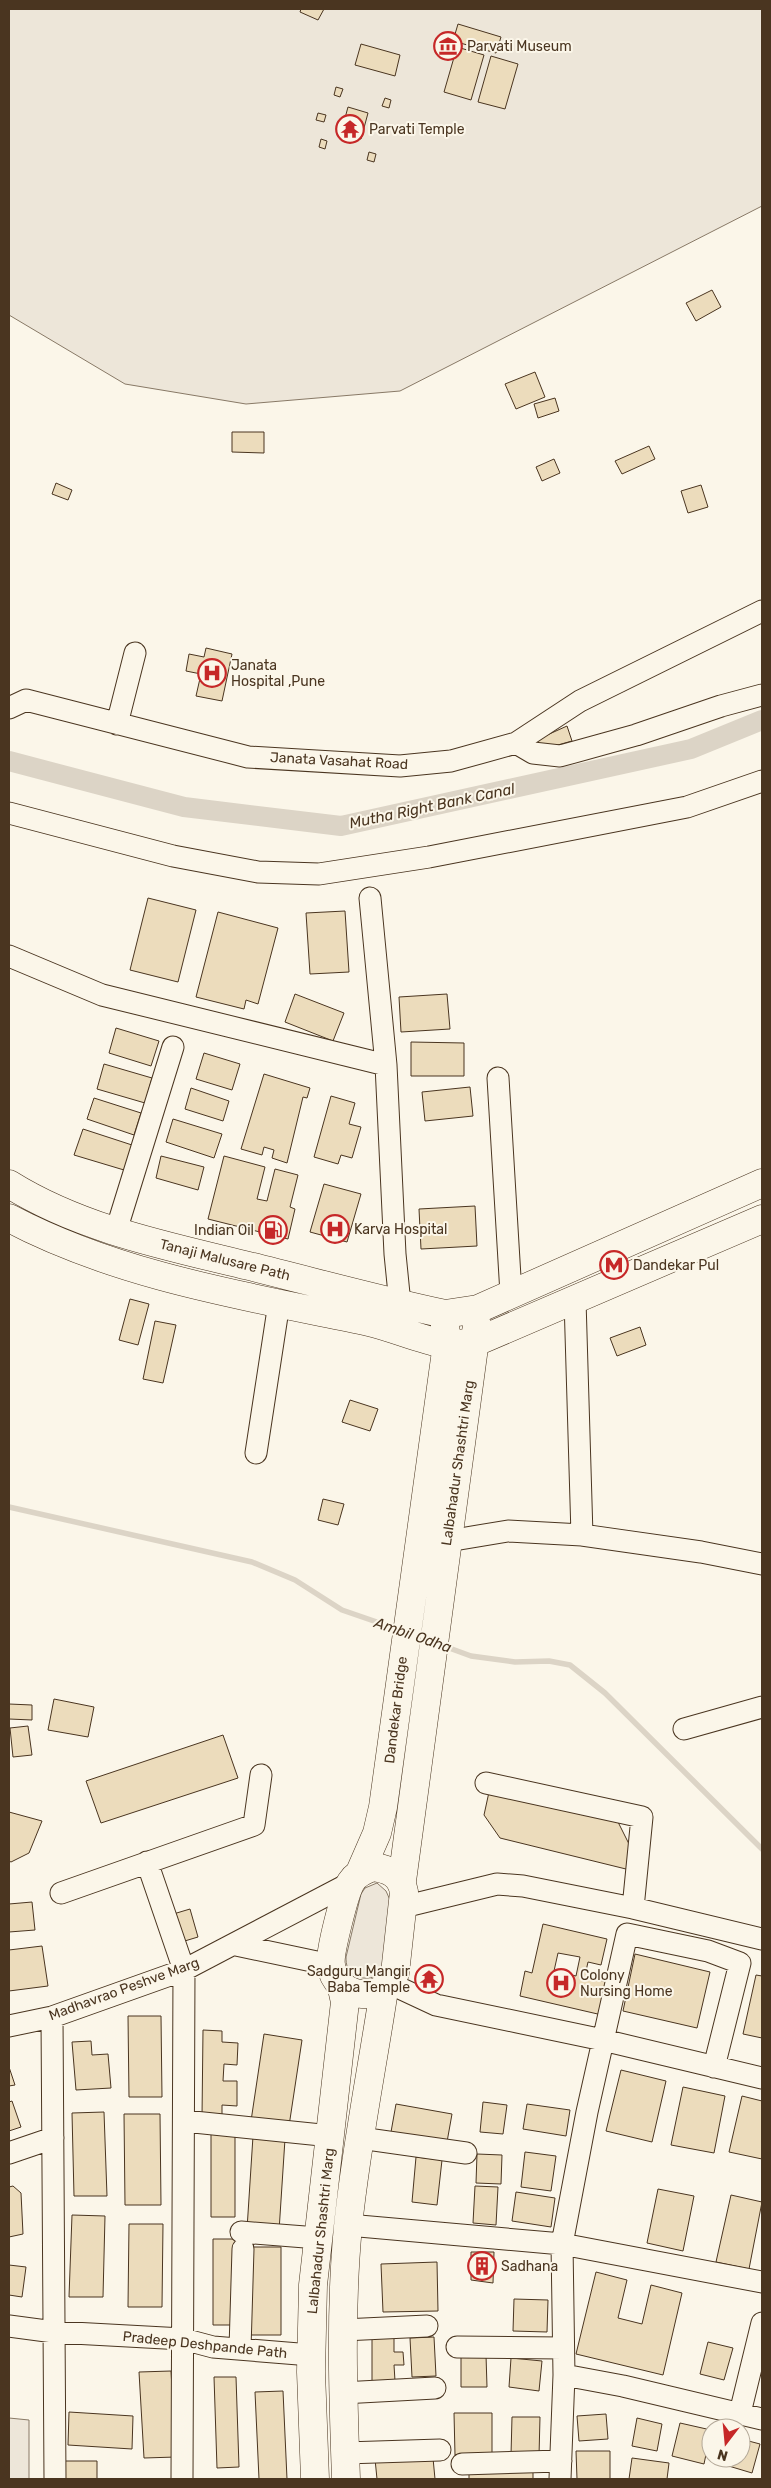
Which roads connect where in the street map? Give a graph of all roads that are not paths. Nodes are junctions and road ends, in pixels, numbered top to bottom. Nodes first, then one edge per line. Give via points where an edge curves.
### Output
1 (762, 611) edge
2 (135, 652) dead end
3 (762, 695) edge
4 (9, 708) edge
5 (117, 724) junction
6 (516, 743) junction
7 (762, 782) edge
8 (9, 814) edge
9 (370, 898) dead end
10 (9, 956) edge
11 (173, 1047) dead end
12 (386, 1065) junction
13 (498, 1078) dead end
14 (762, 1183) edge
15 (9, 1184) edge
16 (9, 1218) edge
17 (762, 1219) edge
18 (116, 1231) junction
19 (201, 1254) junction
20 (194, 1283) junction
21 (511, 1294) junction
22 (574, 1300) junction
23 (280, 1304) junction
24 (400, 1304) junction
25 (478, 1309) junction
26 (447, 1313) junction
27 (476, 1342) junction
28 (447, 1344) junction
29 (256, 1453) dead end
30 (582, 1535) junction
31 (448, 1541) junction
32 (762, 1564) edge
33 (408, 1614) joint
34 (436, 1618) joint
35 (762, 1707) edge
36 (684, 1729) dead end
37 (261, 1775) dead end
38 (486, 1783) dead end
39 (148, 1862) junction
40 (355, 1878) junction
41 (61, 1893) dead end
42 (402, 1894) junction
43 (633, 1908) junction
44 (762, 1939) edge
45 (236, 1944) junction
46 (184, 1970) junction
47 (336, 1974) junction
48 (387, 1987) junction
49 (52, 2017) junction
50 (9, 2026) edge
51 (603, 2040) junction
52 (714, 2067) junction
53 (762, 2078) edge
54 (184, 2121) junction
55 (331, 2136) junction
56 (53, 2138) junction
57 (360, 2138) junction
58 (9, 2153) edge
59 (466, 2153) dead end
60 (348, 2225) junction
61 (318, 2238) junction
62 (562, 2244) junction
63 (762, 2282) edge
64 (762, 2323) edge
65 (9, 2326) edge
66 (427, 2326) dead end
67 (343, 2330) junction
68 (54, 2332) junction
69 (182, 2340) junction
70 (457, 2347) dead end
71 (563, 2348) junction
72 (240, 2349) junction
73 (311, 2355) junction
74 (564, 2375) junction
75 (435, 2388) dead end
76 (342, 2392) junction
77 (740, 2413) junction
78 (762, 2419) edge
79 (440, 2450) dead end
80 (462, 2464) dead end
81 (346, 2466) edge
82 (560, 2470) edge
83 (55, 2479) edge
84 (182, 2479) edge
85 (315, 2479) edge

1 - 6 street, Janata Vasahat Road via 580,701
2 - 5 street
3 - 6 street via 560,756 533,753
4 - 5 street, Janata Vasahat Road via 26,700
5 - 6 street, Janata Vasahat Road via 248,757 400,766 451,761
7 - 8 street via 687,807 429,857 319,874 258,872 173,856
9 - 12 street
10 - 12 street via 102,995
11 - 18 street
12 - 24 street
13 - 21 street
14 - 21 main road
15 - 18 main road, Tanaji Malusare Path via 54,1208
16 - 20 main road, Tanaji Malusare Path via 72,1248
17 - 22 main road, Tanaji Malusare Path
18 - 19 main road, Tanaji Malusare Path
19 - 20 main road
19 - 24 main road, Tanaji Malusare Path
20 - 23 main road, Tanaji Malusare Path
21 - 25 main road
22 - 27 main road, Tanaji Malusare Path
22 - 30 street
23 - 28 main road, Tanaji Malusare Path via 377,1324
23 - 29 street
24 - 26 main road, Tanaji Malusare Path
25 - 26 main road
25 - 27 main road, Lalbahadur Shashtri Marg
26 - 28 main road, Lalbahadur Shashtri Marg
27 - 28 main road, Tanaji Malusare Path
27 - 31 main road, Lalbahadur Shashtri Marg
28 - 33 main road, Lalbahadur Shashtri Marg
30 - 31 street via 508,1531
30 - 32 street
31 - 34 main road, Lalbahadur Shashtri Marg
33 - 40 main road, Dandekar Bridge via 378,1833
34 - 42 main road, Dandekar Bridge
35 - 36 street
37 - 39 street via 254,1825
38 - 43 street via 642,1817
39 - 41 street
39 - 46 street
40 - 42 main road via 373,1867 381,1868 398,1876
40 - 45 street, Madhavrao Peshve Marg
40 - 47 main road, Lalbahadur Shashtri Marg via 332,1951
42 - 43 street via 497,1884 523,1886
42 - 48 main road, Lalbahadur Shashtri Marg via 395,1973
43 - 44 street
45 - 46 street, Madhavrao Peshve Marg
45 - 47 street
46 - 49 street, Madhavrao Peshve Marg
46 - 54 street
47 - 48 main road via 349,1990 361,1994 372,1994
47 - 55 main road, Lalbahadur Shashtri Marg via 345,2002
48 - 51 street via 436,2004
48 - 57 main road, Lalbahadur Shashtri Marg
49 - 50 street, Madhavrao Peshve Marg
49 - 56 street
51 - 52 street
51 - 52 street via 627,1934 708,1951 740,1962
51 - 62 street
52 - 53 street
54 - 55 street
54 - 69 street
55 - 61 main road, Lalbahadur Shashtri Marg
56 - 58 street
56 - 68 street
57 - 59 street
57 - 60 main road, Lalbahadur Shashtri Marg
60 - 62 street
60 - 67 main road, Lalbahadur Shashtri Marg
61 - 72 street via 242,2240
61 - 73 main road, Lalbahadur Shashtri Marg
62 - 63 street
62 - 71 street
64 - 77 street
65 - 68 street, Pradeep Deshpande Path
66 - 67 street
67 - 76 main road, Lalbahadur Shashtri Marg
68 - 69 street, Pradeep Deshpande Path
68 - 83 street
69 - 72 street, Pradeep Deshpande Path
69 - 84 street
70 - 71 street
71 - 74 street
72 - 73 street, Pradeep Deshpande Path
73 - 85 main road, Lalbahadur Shashtri Marg
74 - 77 street
74 - 82 street
75 - 76 street
76 - 81 main road, Lalbahadur Shashtri Marg
77 - 78 street
79 - 81 street
80 - 82 street

